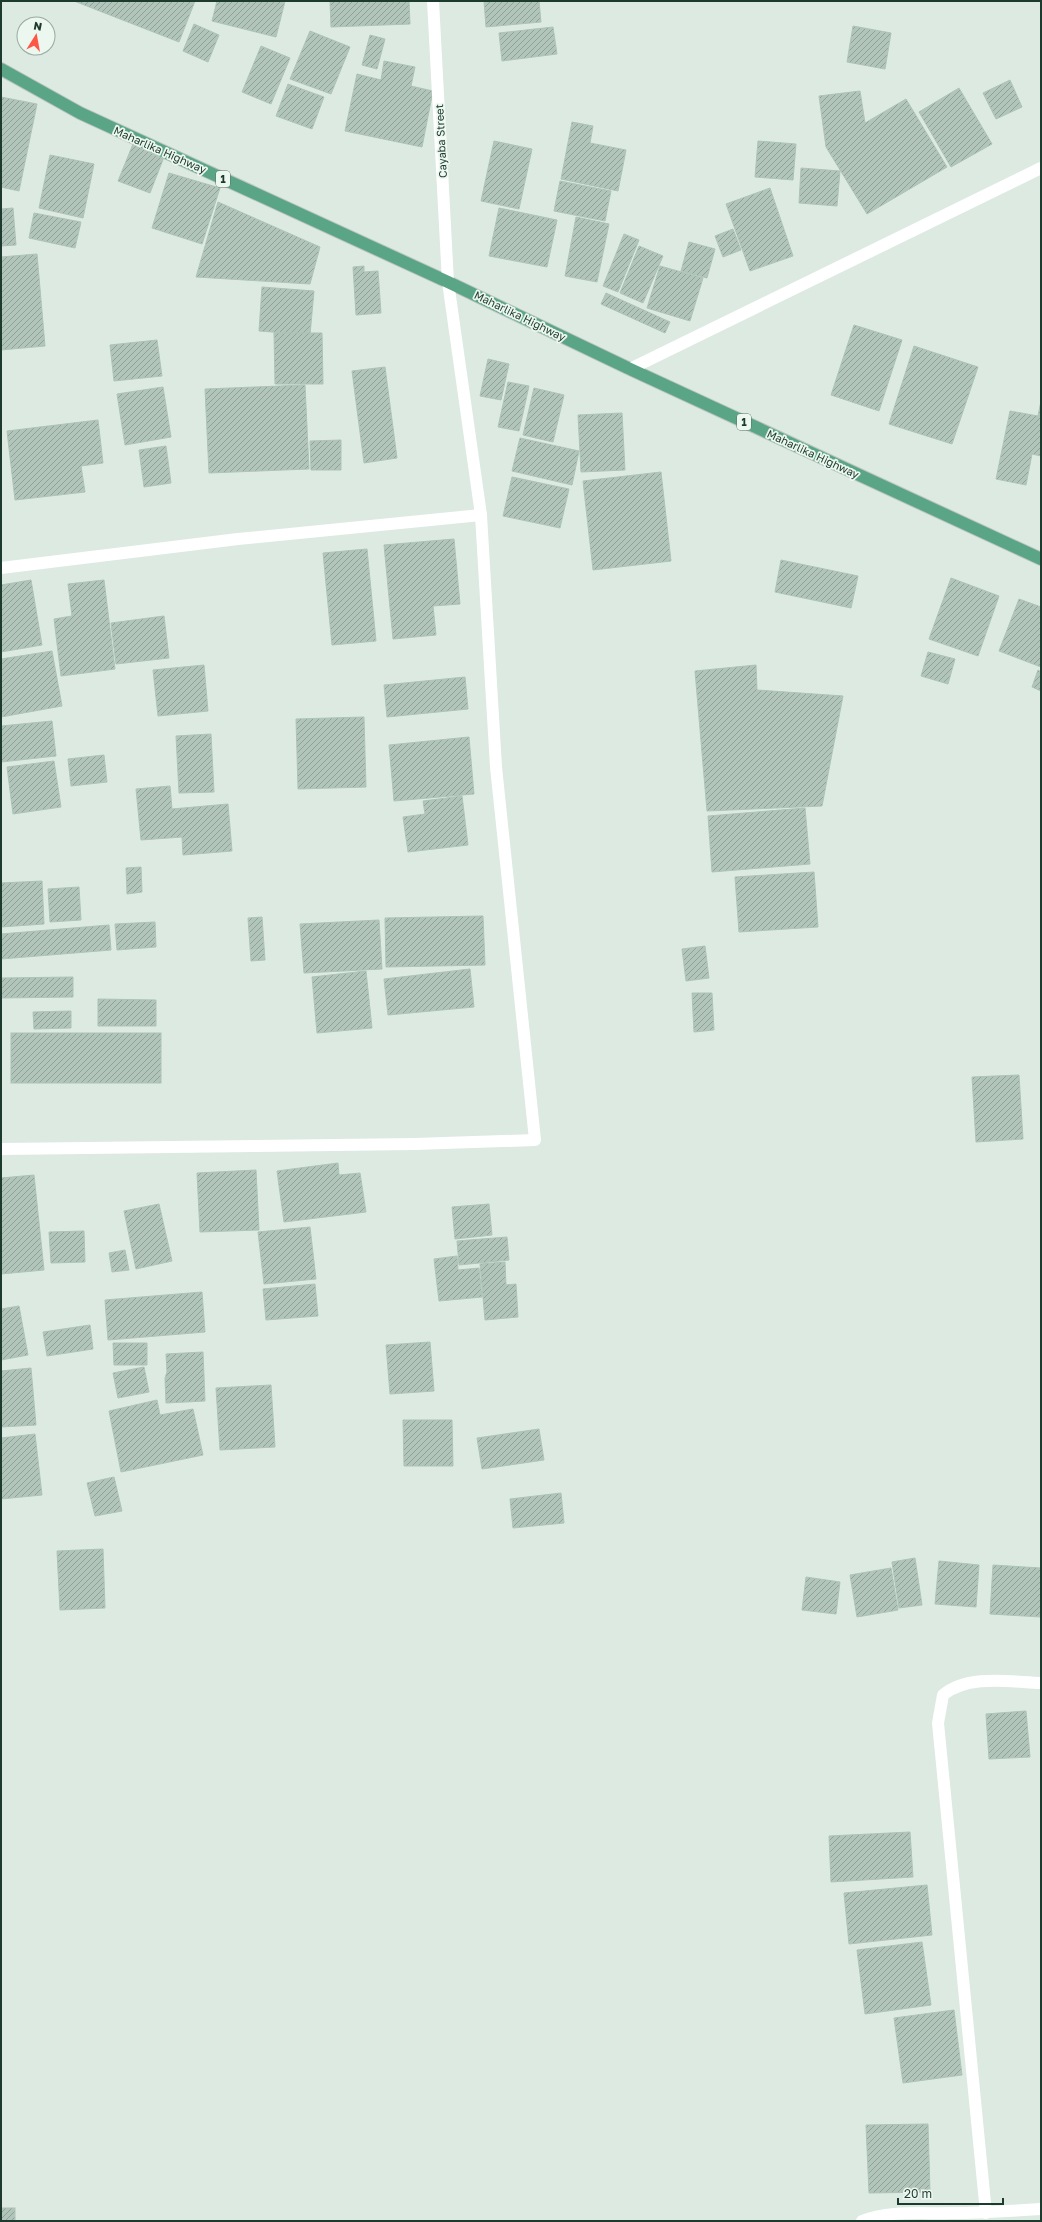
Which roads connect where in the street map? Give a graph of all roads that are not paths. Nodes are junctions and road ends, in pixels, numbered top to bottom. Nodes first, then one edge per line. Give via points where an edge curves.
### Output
1 (433, 1) edge
2 (1, 69) edge
3 (1041, 168) edge
4 (448, 282) junction
5 (630, 369) junction
6 (480, 515) junction
7 (1041, 559) edge
8 (1, 568) edge
9 (1, 1149) edge
10 (1041, 1683) edge
11 (1041, 2209) edge
12 (986, 2213) junction
13 (862, 2221) edge

1 - 4 street, Cayaba Street
2 - 4 main road, Maharlika Highway / 1 via 80,113
3 - 5 street
4 - 5 main road, Maharlika Highway / 1
4 - 6 street, Cayaba Street
5 - 7 main road, Maharlika Highway / 1
6 - 8 street via 238,539
6 - 9 street, Cayaba Street via 496,767 535,1140
10 - 12 street via 975,1682 957,1686 943,1694 939,1716
11 - 12 street
12 - 13 street via 903,2214 872,2217

